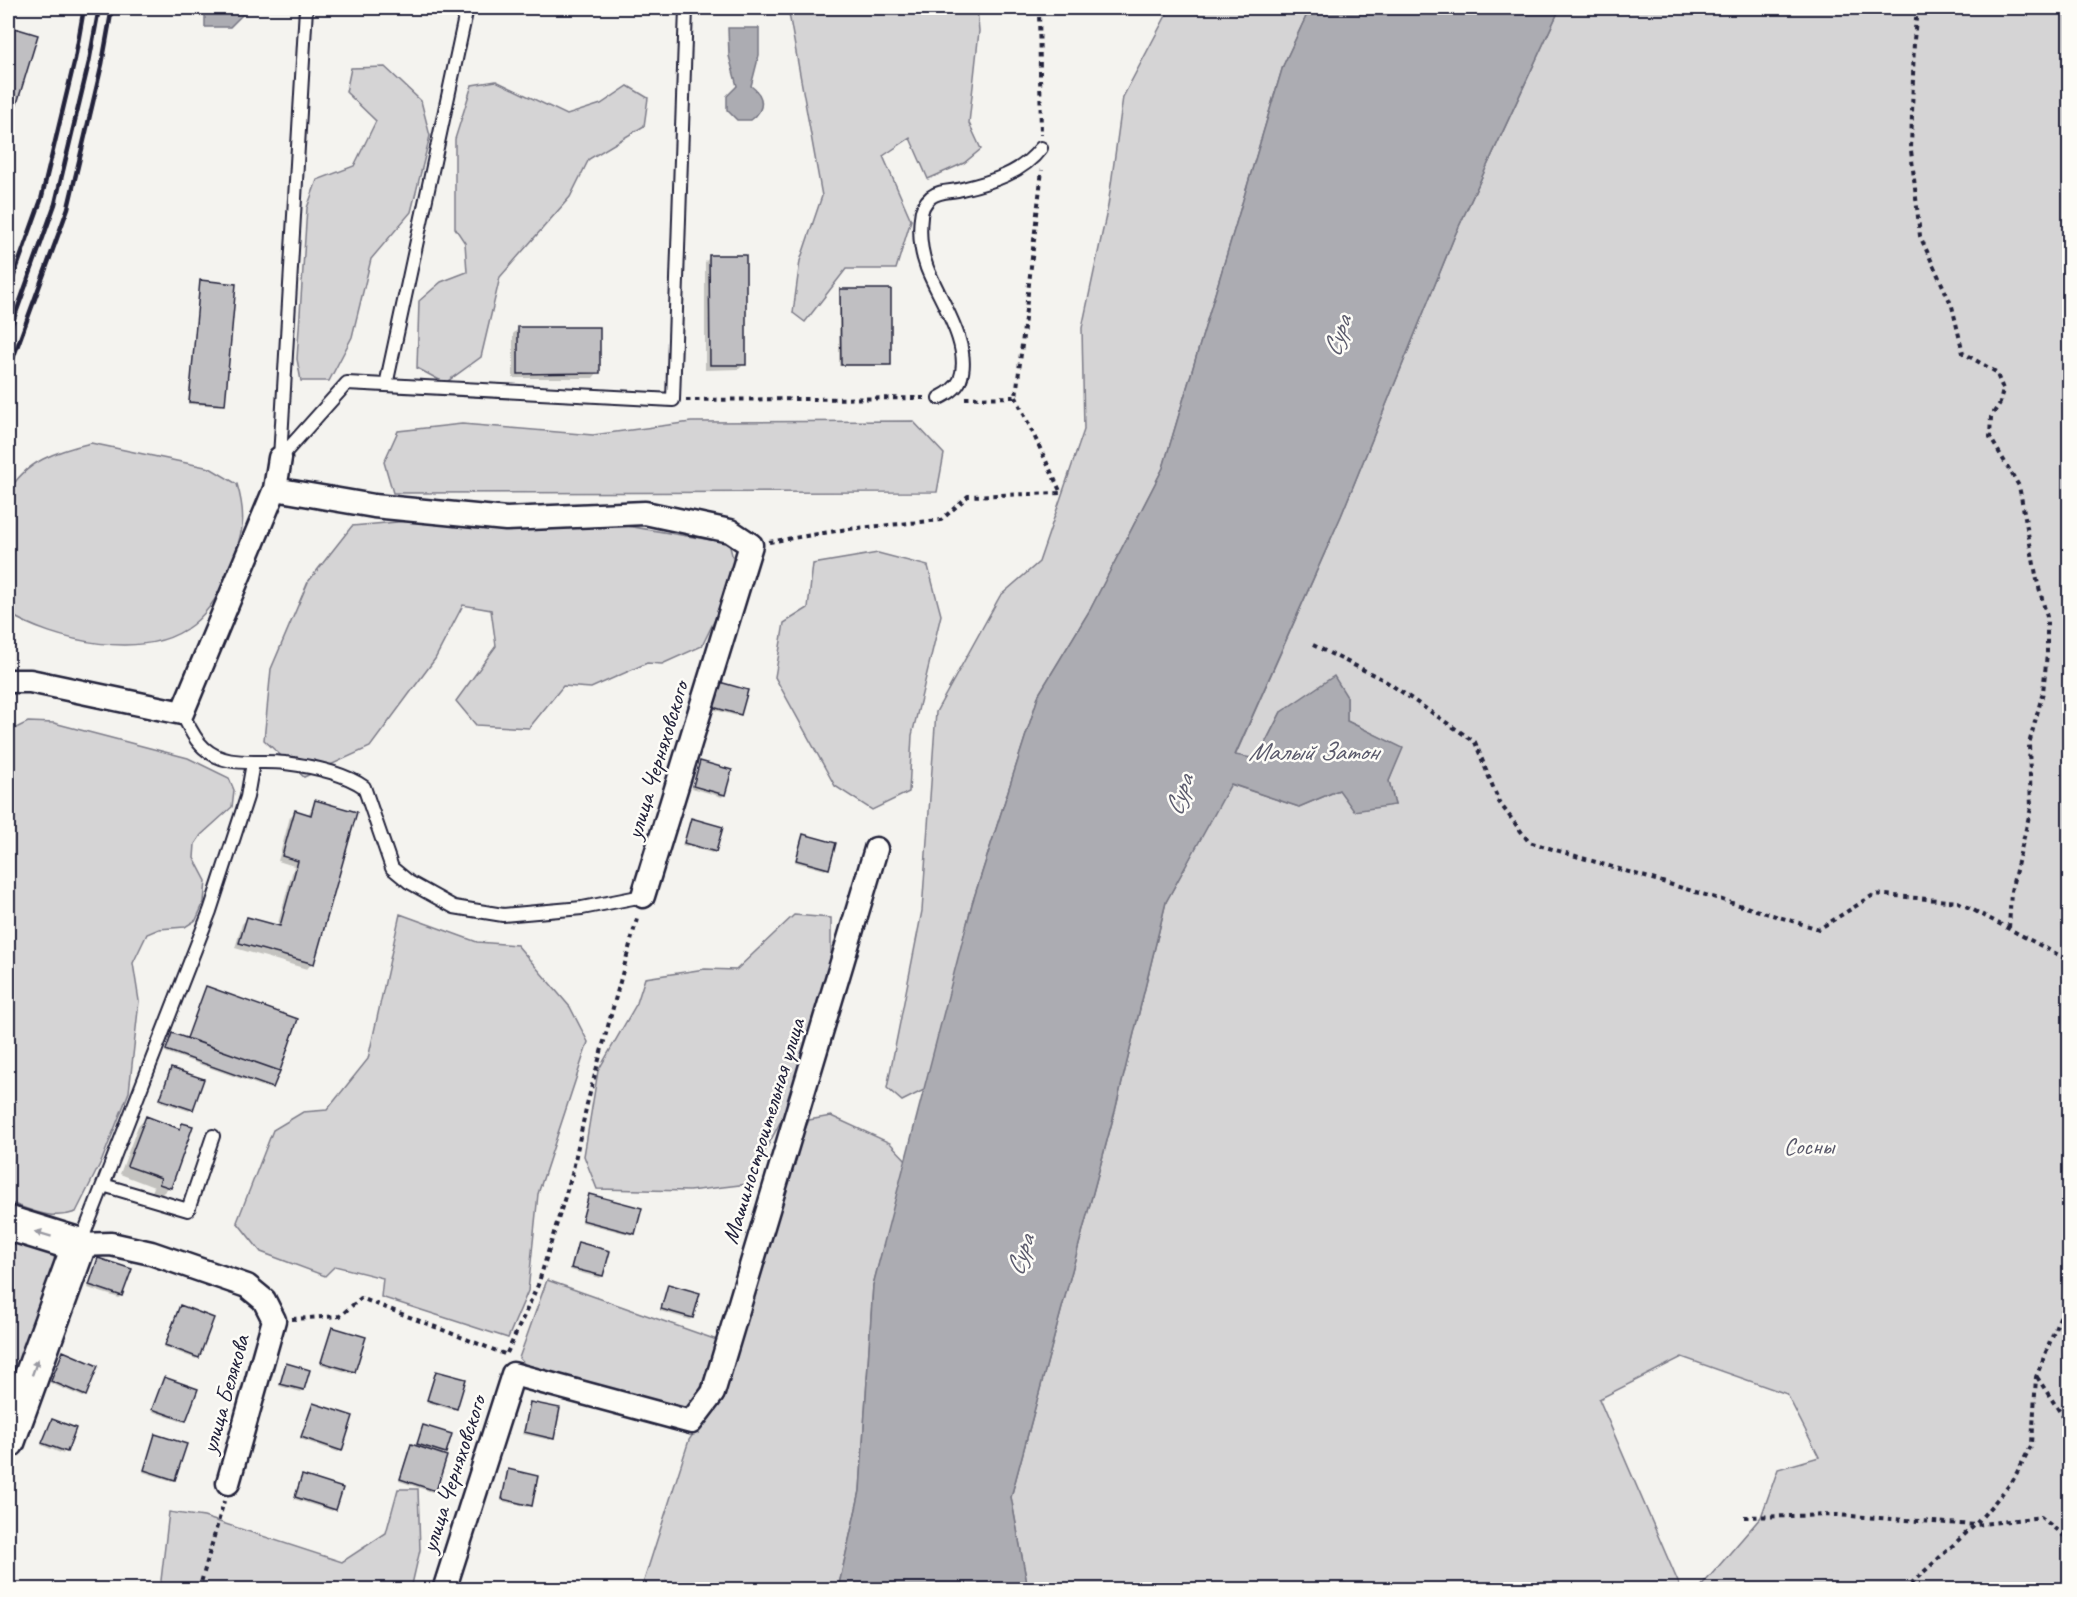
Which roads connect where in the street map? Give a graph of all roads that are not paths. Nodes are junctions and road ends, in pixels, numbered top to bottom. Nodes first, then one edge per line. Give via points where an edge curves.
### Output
1 (306, 8) edge
2 (467, 8) edge
3 (686, 8) edge
4 (1041, 148) dead end
5 (386, 385) junction
6 (939, 398) dead end
7 (280, 458) junction
8 (275, 489) junction
9 (8, 681) edge
10 (182, 713) junction
11 (253, 763) junction
12 (876, 849) dead end
13 (643, 896) joint
14 (213, 1136) dead end
15 (103, 1185) junction
16 (8, 1223) edge
17 (79, 1245) junction
18 (510, 1364) joint
19 (8, 1442) edge
20 (228, 1483) road end
21 (444, 1590) edge

1 - 7 lane
2 - 5 lane
3 - 5 lane via 673,400
4 - 6 lane via 1030,163 1006,175 941,192 923,208 921,249 955,330 962,364 960,381
5 - 7 lane via 347,383
7 - 8 street
8 - 10 street
8 - 13 street, улица Черняховского via 374,506 506,519 645,513 730,531 751,545
9 - 10 street via 30,681
10 - 11 lane via 206,749 225,759
11 - 13 lane via 284,762 354,780 364,787 392,868 409,882 454,906 503,915 582,908
11 - 15 lane via 247,798 210,911
12 - 18 street, Машиностроительная улица via 713,1393 691,1422
14 - 15 lane via 188,1210
15 - 17 lane
17 -> 16 main road
19 -> 17 main road
17 - 20 street, улица Белякова via 111,1244 151,1253 247,1286 264,1300 274,1320
18 - 21 street, улица Черняховского

